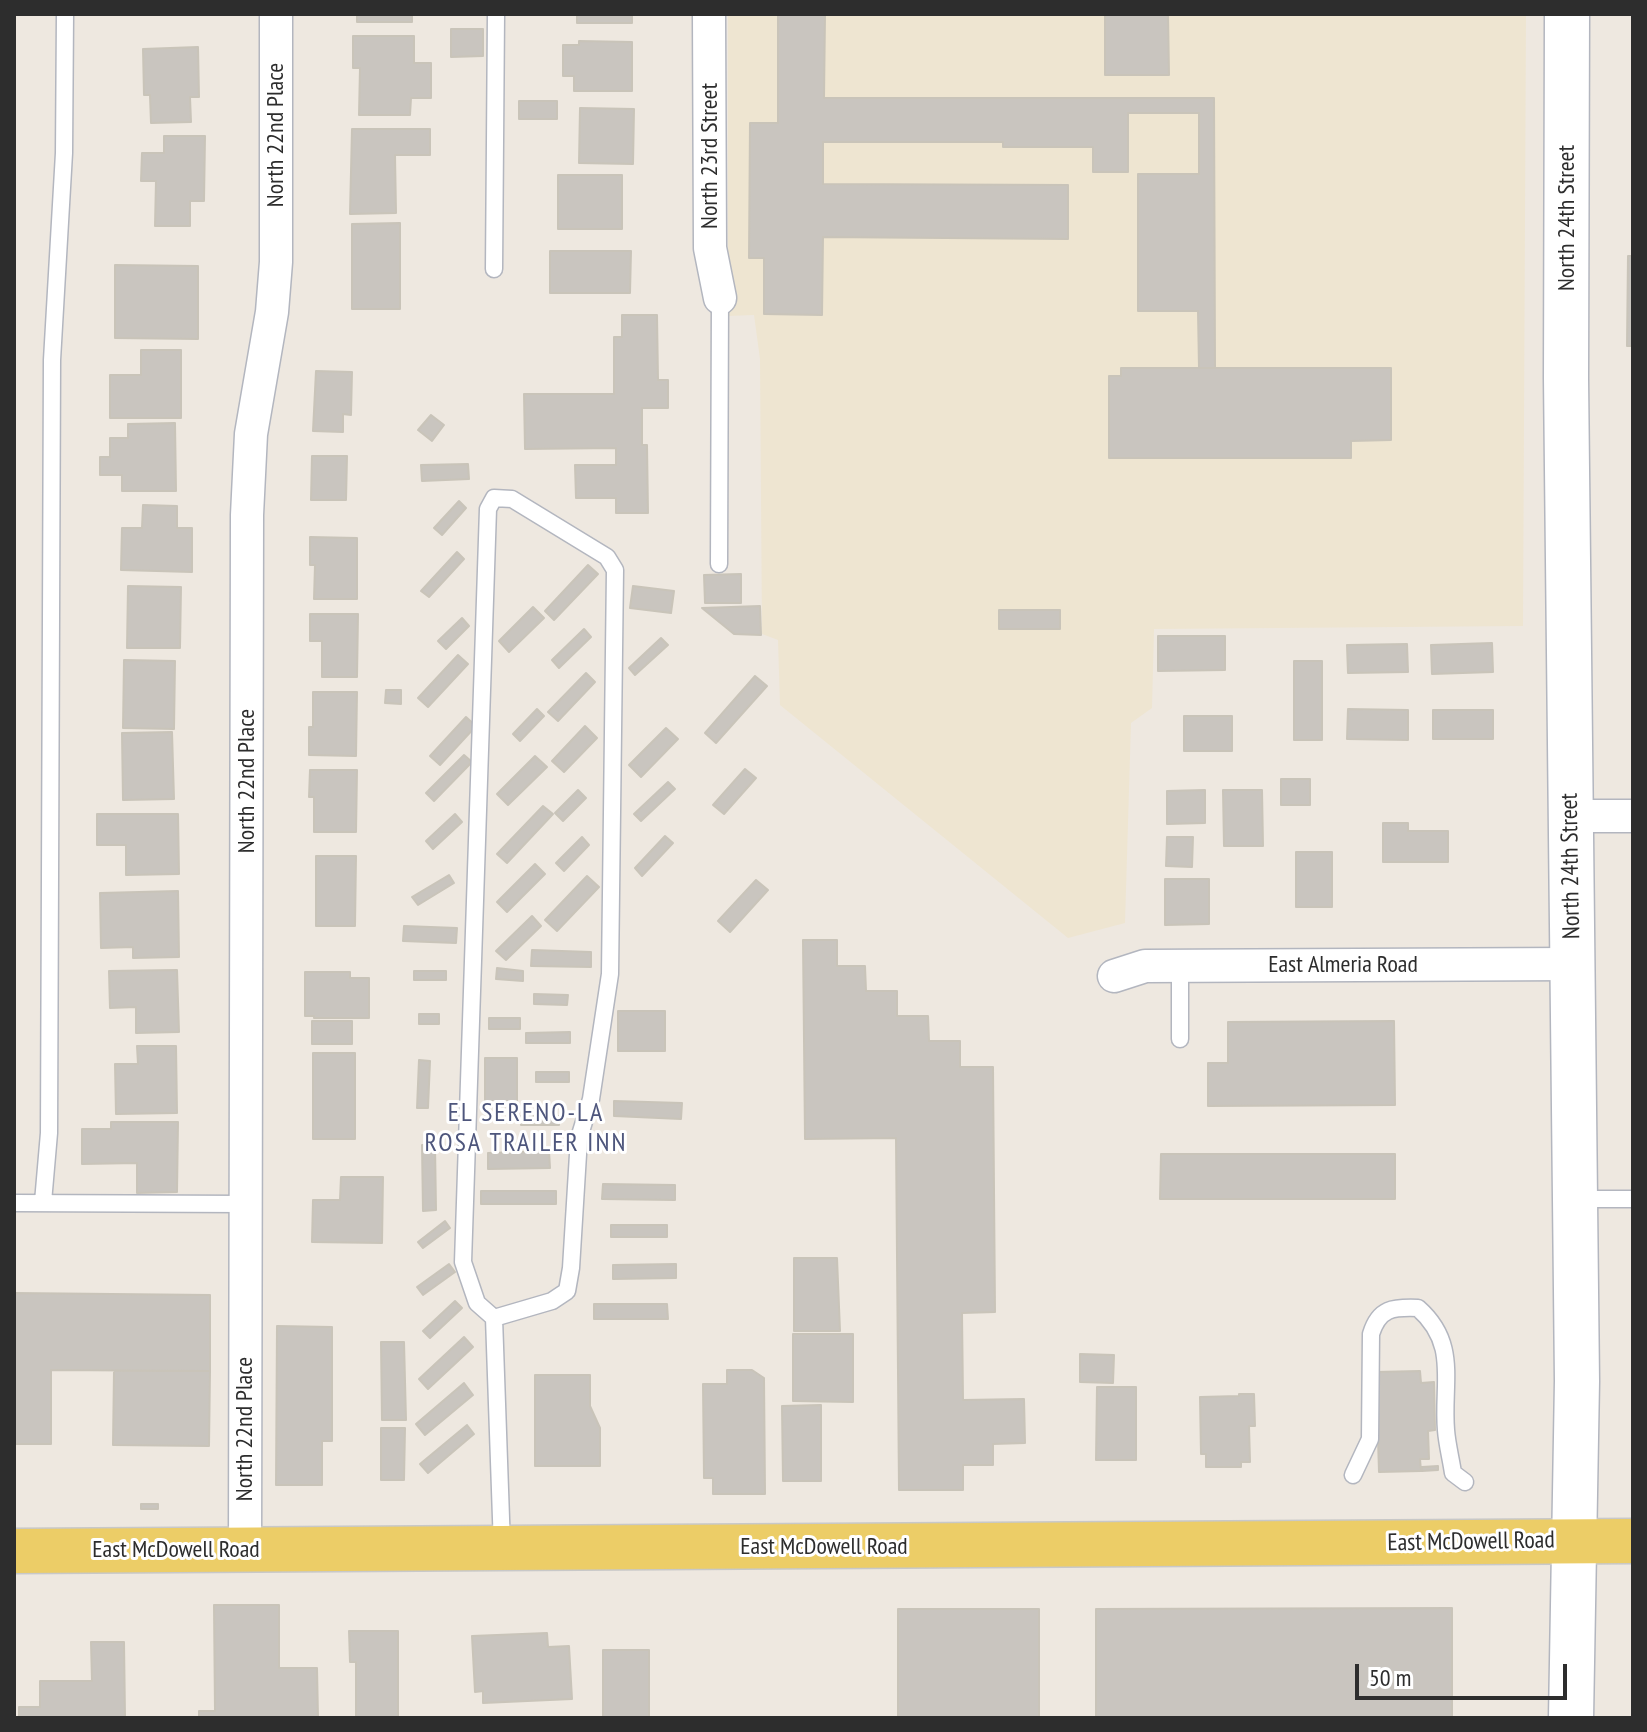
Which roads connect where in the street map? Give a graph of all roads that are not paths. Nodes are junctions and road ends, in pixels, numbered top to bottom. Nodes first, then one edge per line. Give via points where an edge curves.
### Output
1 (65, 14) edge
2 (276, 14) edge
3 (496, 14) edge
4 (709, 14) edge
5 (1567, 14) edge
6 (494, 269) dead end
7 (720, 298) joint
8 (719, 564) dead end
9 (1571, 816) junction
10 (1633, 816) edge
11 (1573, 964) junction
12 (1180, 966) junction
13 (1114, 976) dead end
14 (1180, 1039) dead end
15 (1575, 1199) junction
16 (1633, 1199) edge
17 (43, 1202) junction
18 (14, 1203) edge
19 (244, 1204) junction
20 (494, 1318) junction
21 (1353, 1475) dead end
22 (1465, 1482) dead end
23 (1575, 1541) junction
24 (1633, 1541) edge
25 (502, 1549) junction
26 (245, 1550) junction
27 (14, 1551) edge
28 (1571, 1718) edge

1 - 17 lane via 64,153 52,360 49,1133
2 - 19 street, North 22nd Place via 276,262 251,434 247,515
3 - 6 lane
4 - 7 street, North 23rd Street via 710,248
5 - 9 main road, North 24th Street
7 - 8 lane
9 - 10 street
9 - 11 main road, North 24th Street
11 - 12 street, East Almeria Road
11 - 15 main road, North 24th Street
12 - 13 street, East Almeria Road via 1145,966
12 - 14 lane
15 - 16 lane
15 - 23 main road, North 24th Street
17 - 18 lane
17 - 19 lane
19 - 26 street, North 22nd Place
20 - 20 lane via 477,1303 463,1262 488,509 494,498 512,499 607,557 615,570 610,974 591,1099 579,1138 571,1268 567,1291 552,1301
20 - 25 lane
21 - 22 lane via 1370,1439 1371,1334 1376,1319 1387,1311 1418,1308 1446,1352 1446,1429 1453,1473
23 - 24 main road, East McDowell Road
23 - 25 main road, East McDowell Road
23 - 28 main road, North 24th Street
25 - 26 main road, East McDowell Road
26 - 27 main road, East McDowell Road

